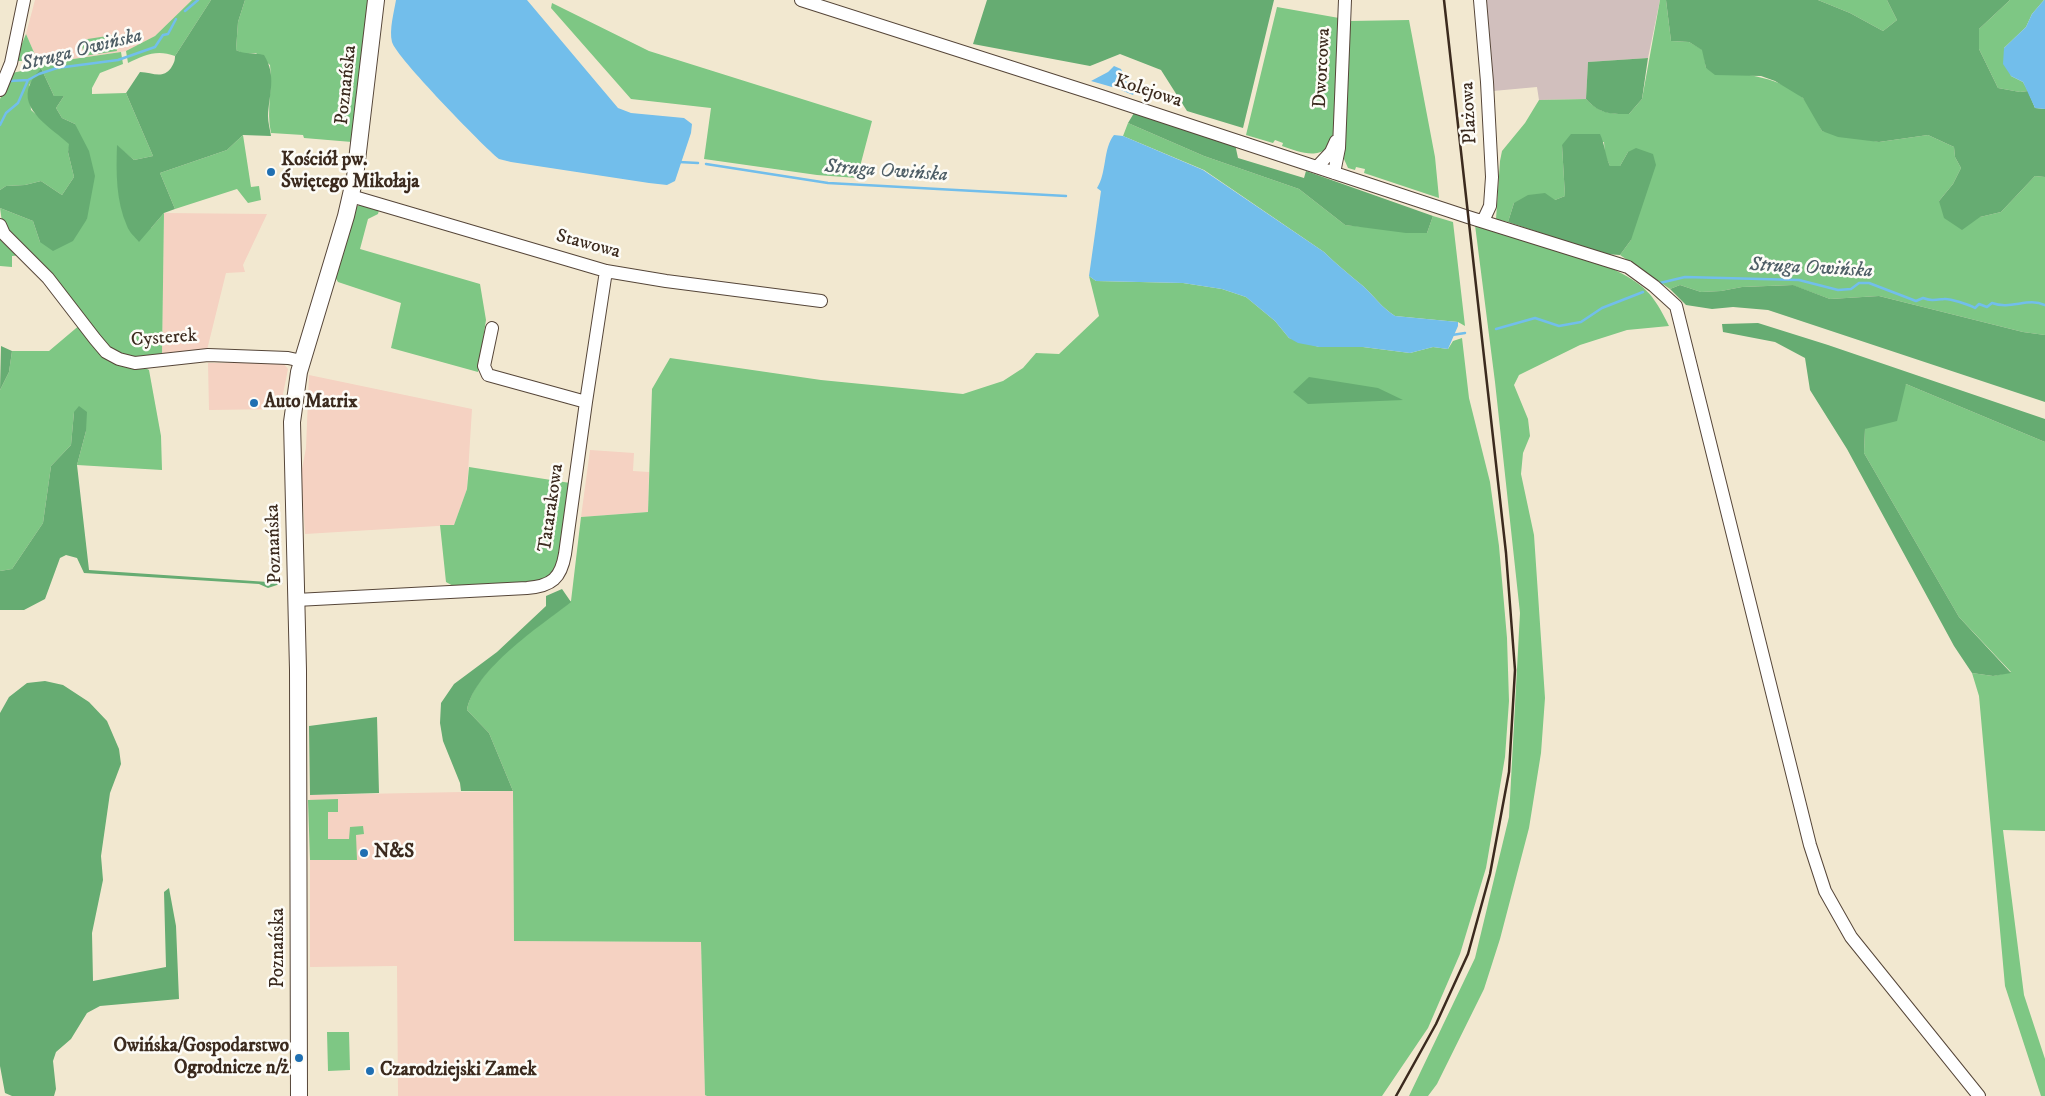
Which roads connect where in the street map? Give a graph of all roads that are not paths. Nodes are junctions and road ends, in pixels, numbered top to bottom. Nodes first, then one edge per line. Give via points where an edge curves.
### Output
1 (24, 0) edge
2 (376, 0) edge
3 (802, 0) edge
4 (1345, 0) edge
5 (1480, 0) edge
6 (0, 90) edge
7 (1338, 137) junction
8 (1317, 167) junction
9 (1334, 173) junction
10 (351, 196) junction
11 (1483, 221) junction
12 (0, 225) edge
13 (606, 271) junction
14 (821, 301) dead end
15 (492, 328) dead end
16 (302, 361) junction
17 (586, 402) junction
18 (296, 600) junction
19 (299, 1096) edge
20 (1979, 1096) edge

1 - 6 street via 11,63
2 - 10 main road, Poznańska via 359,155
3 - 8 street, Kolejowa
4 - 7 street, Dworcowa
5 - 11 street, Plażowa via 1491,167 1490,206
7 - 8 street, Dworcowa via 1331,152
7 - 9 street, Dworcowa
8 - 9 street, Kolejowa
9 - 11 street, Kolejowa
10 - 13 street, Stawowa
10 - 16 main road, Poznańska
11 - 20 street, Kolejowa via 1628,266 1676,306 1810,845 1825,891 1851,937
12 - 16 street, Cysterek via 4,234 48,278 106,352 119,359 135,363 208,355
13 - 14 street, Stawowa
13 - 17 street, Tatarakowa
15 - 17 street via 484,366 488,375
16 - 18 main road, Poznańska via 291,433
17 - 18 street, Tatarakowa via 564,562 558,576 548,584 527,588
18 - 19 main road, Poznańska

